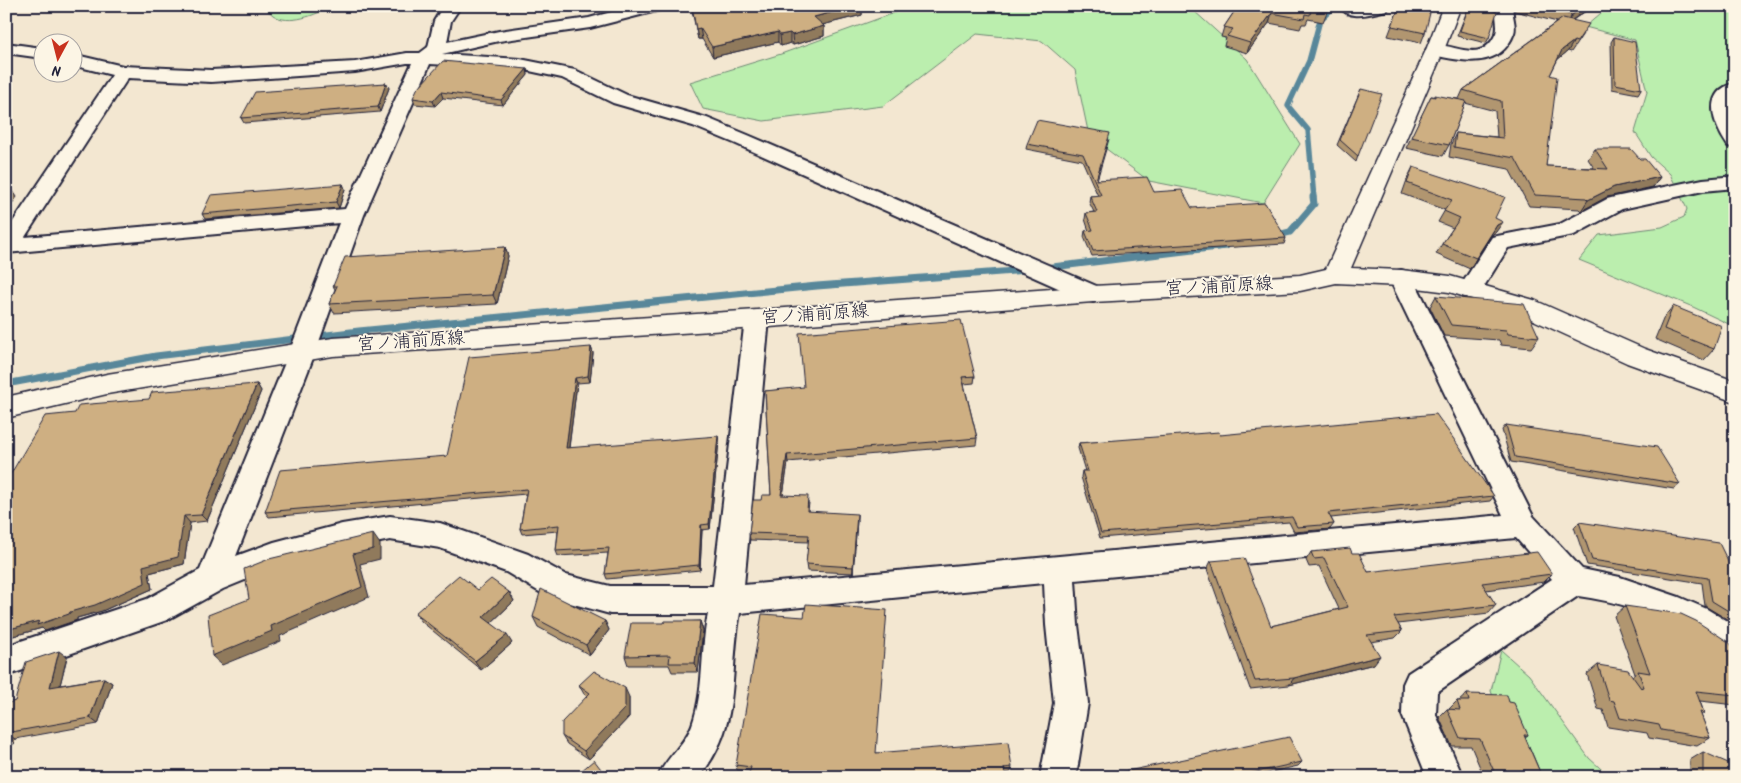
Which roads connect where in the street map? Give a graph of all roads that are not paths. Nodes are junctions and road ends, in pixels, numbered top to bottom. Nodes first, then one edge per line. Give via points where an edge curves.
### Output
1 (453, 6) edge
2 (654, 6) edge
3 (1347, 6) edge
4 (1381, 6) edge
5 (1452, 6) edge
6 (1505, 6) edge
7 (6, 48) edge
8 (1436, 50) junction
9 (32, 52) edge
10 (431, 53) junction
11 (82, 62) edge
12 (124, 72) junction
13 (1735, 89) edge
14 (1735, 142) edge
15 (1735, 182) edge
16 (353, 215) junction
17 (7, 246) edge
18 (1336, 275) junction
19 (1401, 278) junction
20 (1470, 290) junction
21 (1093, 294) junction
22 (757, 319) junction
23 (302, 353) junction
24 (1735, 392) edge
25 (6, 408) edge
26 (1523, 526) junction
27 (1059, 568) junction
28 (212, 579) junction
29 (1574, 582) junction
30 (727, 600) junction
31 (1735, 644) edge
32 (6, 661) edge
33 (676, 777) edge
34 (1058, 777) edge
35 (1445, 777) edge

1 - 10 street via 439,25
2 - 10 street via 590,23 499,36
3 - 4 street via 1356,11
5 - 8 main road
6 - 8 street via 1506,31 1495,49 1463,57
7 - 9 street
8 - 18 main road
10 - 12 street via 355,67 261,73 212,76
10 - 16 street
10 - 21 street via 520,64 568,74 620,99 700,122
11 - 12 street
12 - 17 street
13 - 14 street via 1726,93 1721,102 1723,116
15 - 20 street via 1703,185 1615,204 1566,230 1500,242
16 - 17 street
16 - 23 street
18 - 19 main road, 宮ノ浦前原線
18 - 21 main road, 宮ノ浦前原線 via 1300,283
19 - 20 main road, 宮ノ浦前原線
19 - 26 street
20 - 24 main road, 宮ノ浦前原線 via 1526,306 1636,356
21 - 22 main road, 宮ノ浦前原線
22 - 23 main road, 宮ノ浦前原線 via 333,347
22 - 30 street
23 - 25 main road, 宮ノ浦前原線 via 107,384
23 - 28 street
26 - 27 street
26 - 29 street
27 - 30 street
27 - 34 street via 1071,703
28 - 30 street via 274,555 390,528 440,536 517,564 559,587 610,600
28 - 32 street via 156,610
29 - 31 street via 1596,584 1649,600 1696,619
29 - 35 street via 1420,684 1418,715
30 - 33 street via 716,705 702,744

